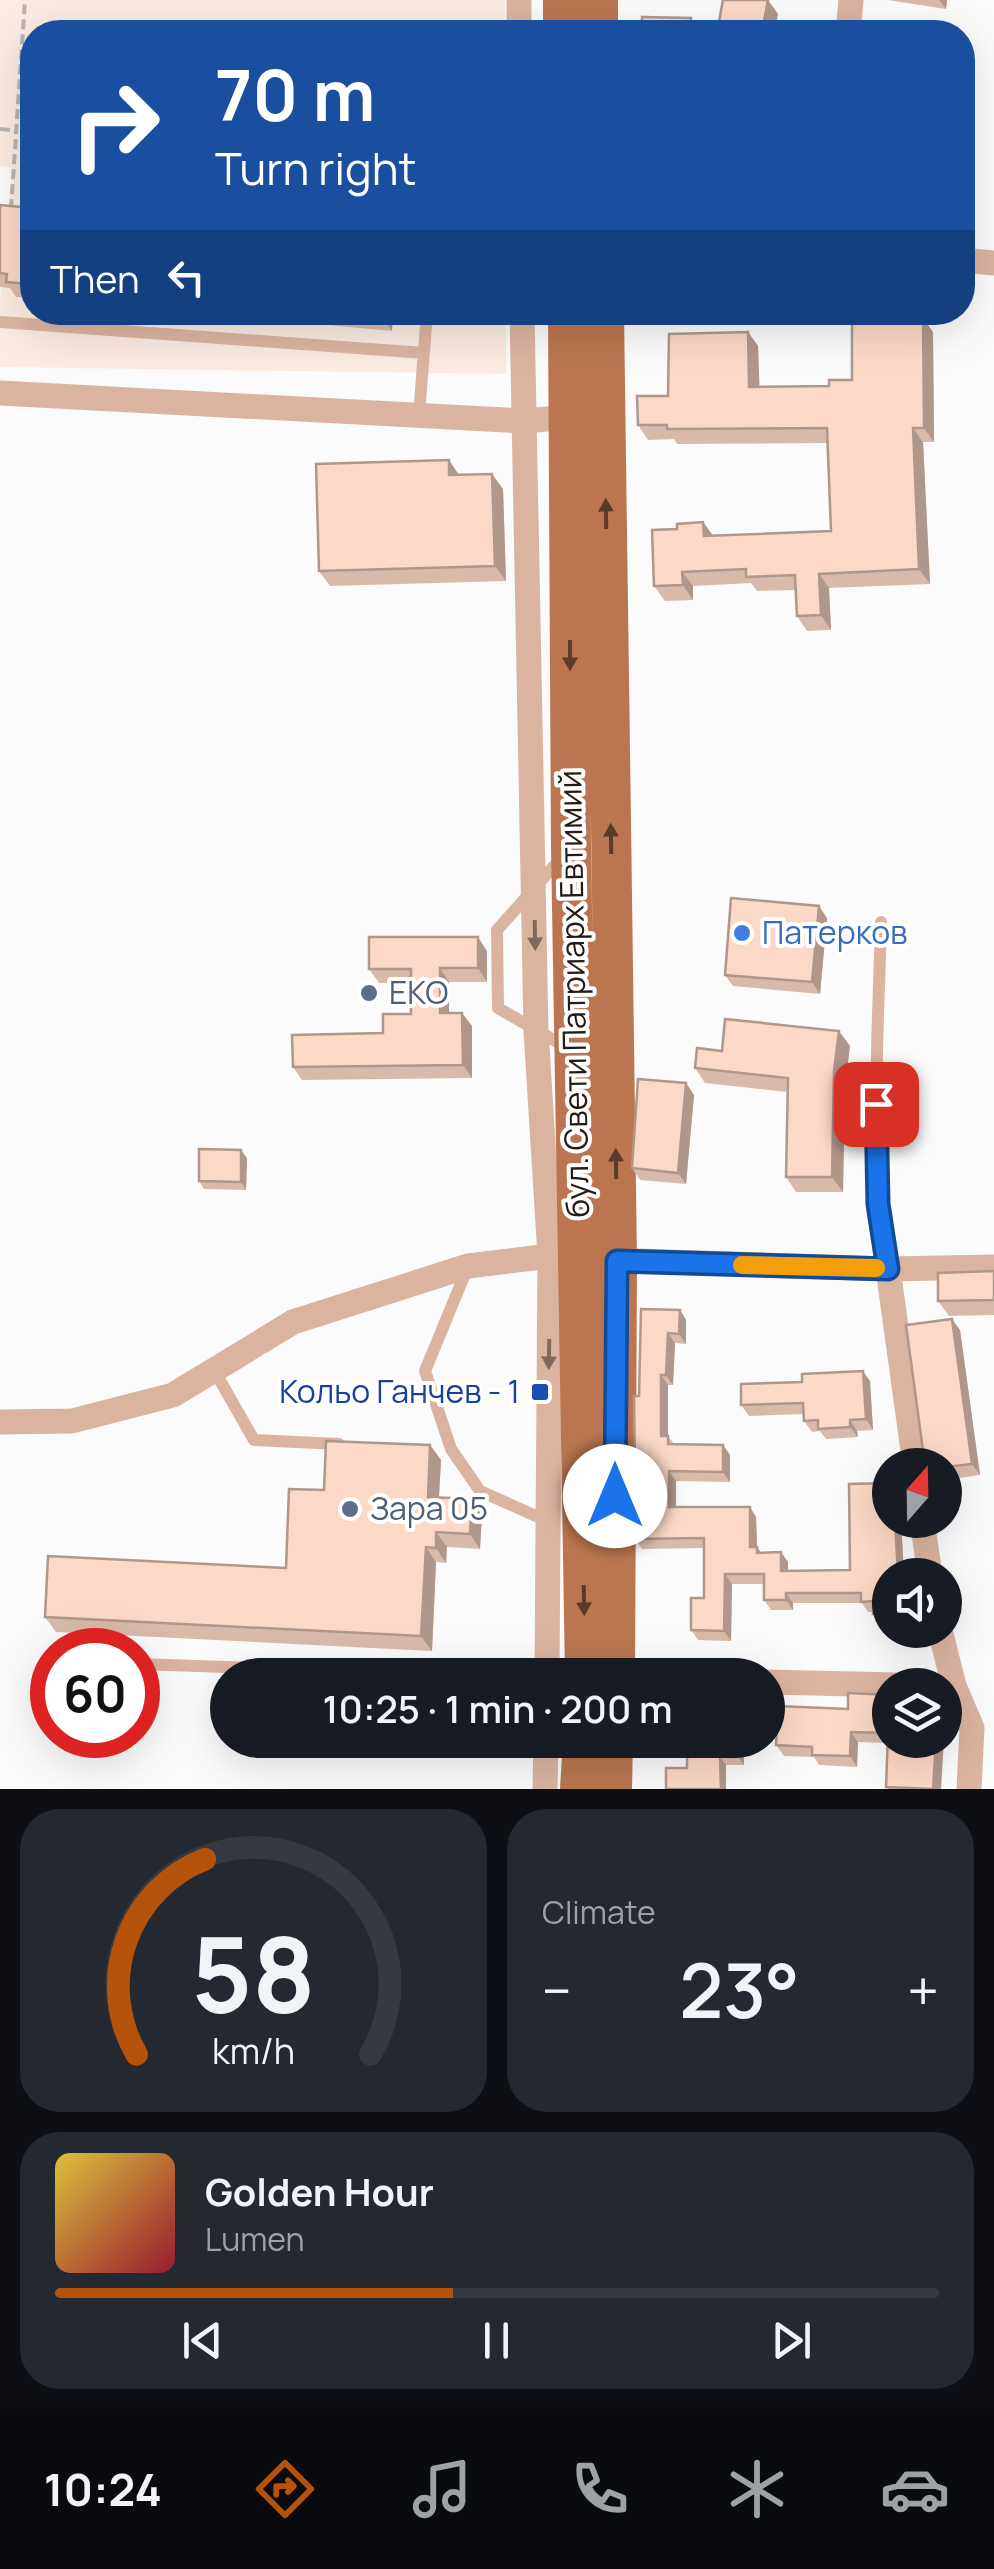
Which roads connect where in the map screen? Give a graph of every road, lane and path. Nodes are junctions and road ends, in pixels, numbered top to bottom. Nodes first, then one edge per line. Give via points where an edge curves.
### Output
1 (20, 96) edge
2 (0, 129) edge
3 (18, 131) junction
4 (10, 212) edge
5 (41, 325) edge
6 (426, 325) edge
7 (522, 325) edge
8 (568, 325) edge
9 (604, 325) edge
10 (424, 353) junction
11 (0, 393) edge
12 (418, 416) junction
13 (568, 417) junction
14 (524, 421) junction
15 (571, 847) junction
16 (534, 886) junction
17 (881, 922) dead end
18 (536, 1032) junction
19 (576, 1052) junction
20 (564, 1257) junction
21 (617, 1261) junction
22 (468, 1266) junction
23 (994, 1267) edge
24 (888, 1269) junction
25 (214, 1370) junction
26 (2, 1420) edge
27 (353, 1444) edge
28 (432, 1448) edge
29 (913, 1448) edge
30 (451, 1449) junction
31 (546, 1521) junction
32 (547, 1658) edge
33 (584, 1658) edge
34 (615, 1658) edge
35 (160, 1665) edge
36 (210, 1666) edge
37 (785, 1682) edge
38 (872, 1684) edge
39 (962, 1709) edge
40 (546, 1758) edge
41 (581, 1758) edge
42 (613, 1758) edge
43 (545, 1789) edge
44 (580, 1789) edge
45 (612, 1789) edge
46 (969, 1789) edge

1 - 3 path
2 - 3 path
3 - 4 path
5 - 10 lane
6 - 10 lane
7 - 14 street
8 - 13 main road, бул. Свети Патриарх Евтимий
21 -> 9 main road, бул. Свети Патриарх Евтимий
10 - 12 lane
11 - 12 street
12 - 14 street
13 - 14 street
13 -> 15 main road, бул. Свети Патриарх Евтимий
14 - 16 street
15 - 16 lane
15 - 19 main road, бул. Свети Патриарх Евтимий
16 -> 18 street
16 - 18 lane via 497,930 498,1008
17 - 24 lane via 878,1204
18 - 19 lane
18 - 20 street
19 - 20 main road, бул. Свети Патриарх Евтимий
20 - 21 street
20 - 22 street
20 -> 31 street
20 -> 33 main road, бул. Свети Патриарх Евтимий
21 - 24 street
21 - 34 main road, бул. Свети Патриарх Евтимий
22 - 25 street via 293,1322
22 - 30 lane via 425,1371
23 - 24 street
24 - 29 street
25 - 26 street via 173,1395 72,1421
25 - 27 lane via 254,1440
28 - 30 lane
30 - 31 lane via 480,1491
31 - 32 street
35 - 36 lane
37 - 38 street
39 - 46 street via 972,1728
40 - 43 street
41 - 44 main road
42 - 45 main road

